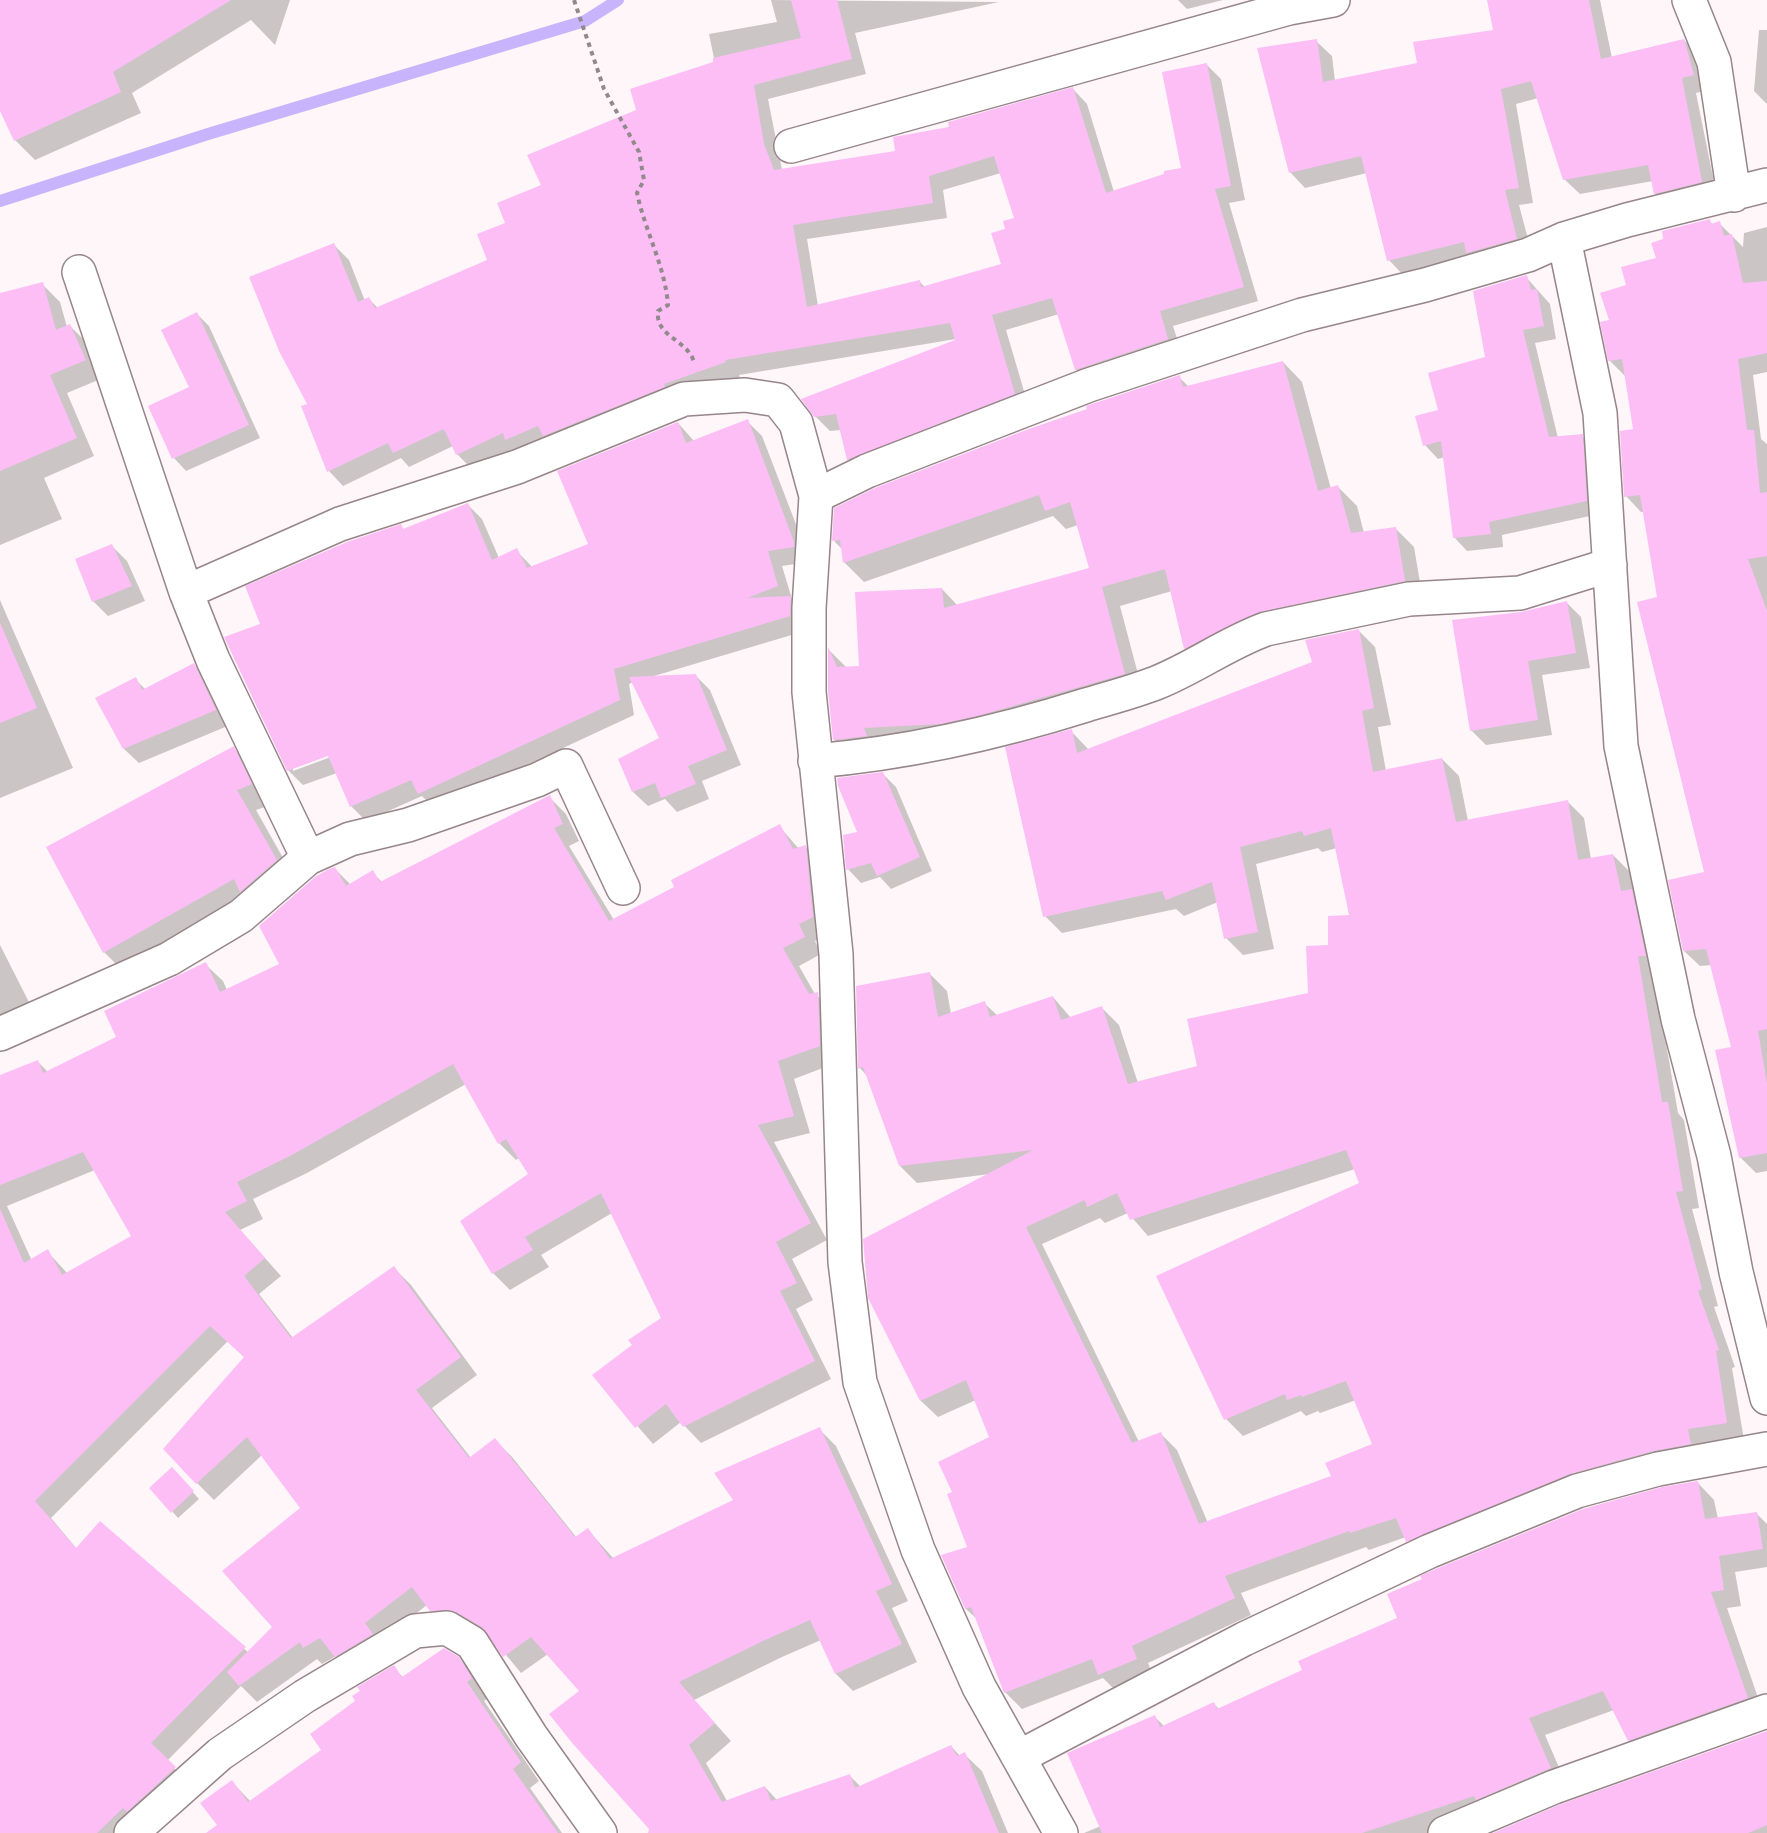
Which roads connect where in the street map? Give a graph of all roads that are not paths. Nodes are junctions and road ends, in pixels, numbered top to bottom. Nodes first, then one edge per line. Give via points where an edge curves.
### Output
1 (1333, 0) edge
2 (1689, 0) edge
3 (791, 146) dead end
4 (1767, 185) edge
5 (1734, 195) junction
6 (1564, 239) junction
7 (79, 272) dead end
8 (816, 496) junction
9 (1610, 565) junction
10 (186, 592) junction
11 (815, 761) junction
12 (308, 858) junction
13 (623, 888) dead end
14 (0, 1034) edge
15 (1767, 1398) edge
16 (1767, 1449) edge
17 (1767, 1711) edge
18 (1019, 1757) junction
19 (131, 1833) edge
20 (600, 1833) edge
21 (1061, 1833) edge
22 (1445, 1833) edge

1 - 3 street via 1289,8
2 - 5 street via 1714,63
4 - 5 street
5 - 6 street
6 - 8 street via 1528,255 1425,285 1302,315 1089,386 867,471
6 - 9 street via 1600,413
7 - 10 street
8 - 10 street via 796,423 778,400 745,395 684,399 518,467 340,524
8 - 11 street via 809,608 809,692
9 - 11 street via 1520,593 1409,599 1266,629 1154,684 1029,723 942,744
9 - 15 street via 1621,746 1678,1019 1714,1156
10 - 12 street via 213,660
11 - 18 street via 836,954 845,1262 860,1383 918,1550 979,1687
12 - 13 street via 350,840 408,825 537,780 566,766
12 - 14 street via 242,916 169,959
16 - 18 street via 1658,1469 1577,1491 1451,1542 1244,1639
17 - 22 street via 1554,1787
18 - 21 street
19 - 20 street via 220,1754 305,1696 415,1631 447,1628 472,1643 531,1736

